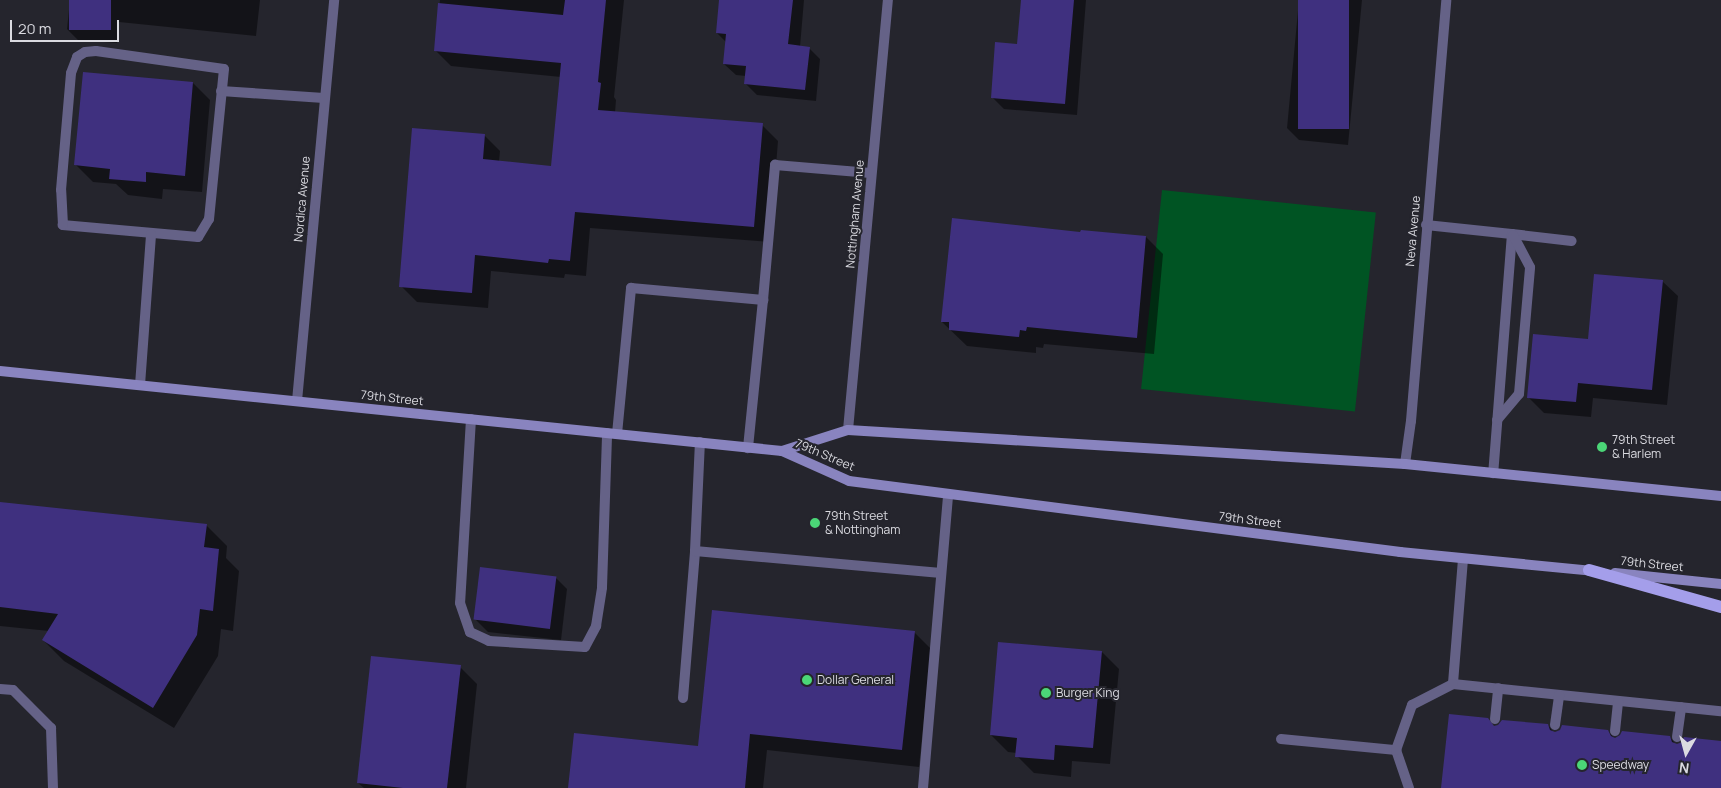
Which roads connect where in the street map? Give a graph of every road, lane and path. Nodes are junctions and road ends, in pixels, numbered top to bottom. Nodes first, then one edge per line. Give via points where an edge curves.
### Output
1 (334, 0) edge
2 (888, 0) edge
3 (1446, 0) edge
4 (221, 90) junction
5 (324, 98) junction
6 (871, 173) junction
7 (1426, 225) junction
8 (151, 234) junction
9 (1512, 234) junction
10 (1572, 240) dead end
11 (763, 300) junction
12 (0, 371) edge
13 (140, 385) junction
14 (296, 401) junction
15 (471, 419) junction
16 (1497, 420) junction
17 (848, 430) junction
18 (612, 433) junction
19 (700, 442) junction
20 (748, 448) junction
21 (782, 450) junction
22 (1405, 464) junction
23 (1493, 473) junction
24 (948, 494) junction
25 (1721, 496) edge
26 (695, 550) junction
27 (1463, 559) junction
28 (1589, 570) junction
29 (941, 573) junction
30 (1721, 584) edge
31 (1721, 607) edge
32 (1453, 684) junction
33 (1498, 688) junction
34 (0, 689) edge
35 (1559, 694) junction
36 (683, 698) dead end
37 (1618, 701) junction
38 (1681, 707) junction
39 (1721, 711) edge
40 (1495, 719) dead end
41 (1555, 725) dead end
42 (1615, 731) dead end
43 (1678, 737) dead end
44 (1281, 739) dead end
45 (1396, 750) junction
46 (53, 788) edge
47 (923, 788) edge
48 (1409, 788) edge

1 - 5 street, Nordica Avenue
2 - 6 street, Nottingham Avenue
3 - 7 street, Neva Avenue
4 - 5 street
4 - 8 street via 209,219 198,237
4 - 8 street via 224,69 96,51 85,52 73,64 62,190 63,225
5 - 14 street, Nordica Avenue
6 - 11 street via 775,165
6 - 17 street, Nottingham Avenue
7 - 9 street
7 - 22 street, Neva Avenue
8 - 13 street
9 - 10 street
9 - 16 street
9 - 16 street via 1530,267 1529,287 1519,394
11 - 18 street via 631,288
11 - 20 street
12 - 13 main road, 79th Street
13 - 14 main road, 79th Street
14 - 15 main road, 79th Street
15 - 18 main road, 79th Street
15 - 18 street via 460,603 470,632 489,641 585,646 596,626 602,587
16 - 23 street
17 - 21 main road, 79th Street
17 - 22 main road, 79th Street
18 - 19 main road, 79th Street
19 - 20 main road, 79th Street
19 - 26 street
20 - 21 main road, 79th Street
21 - 24 main road, 79th Street via 849,481
22 - 23 main road, 79th Street
23 - 25 main road, 79th Street
24 - 27 main road, 79th Street
24 - 29 street
26 - 29 street
26 - 36 street
27 - 28 main road, 79th Street
27 - 32 street
28 - 30 main road, 79th Street
28 - 31 main road
29 - 47 street
32 - 33 street
32 - 45 street via 1412,705
33 - 35 street
33 - 40 street
34 - 46 street via 13,690 51,728
35 - 37 street
35 - 41 street
37 - 38 street
37 - 42 street
38 - 39 street
38 - 43 street
44 - 45 street
45 - 48 street

